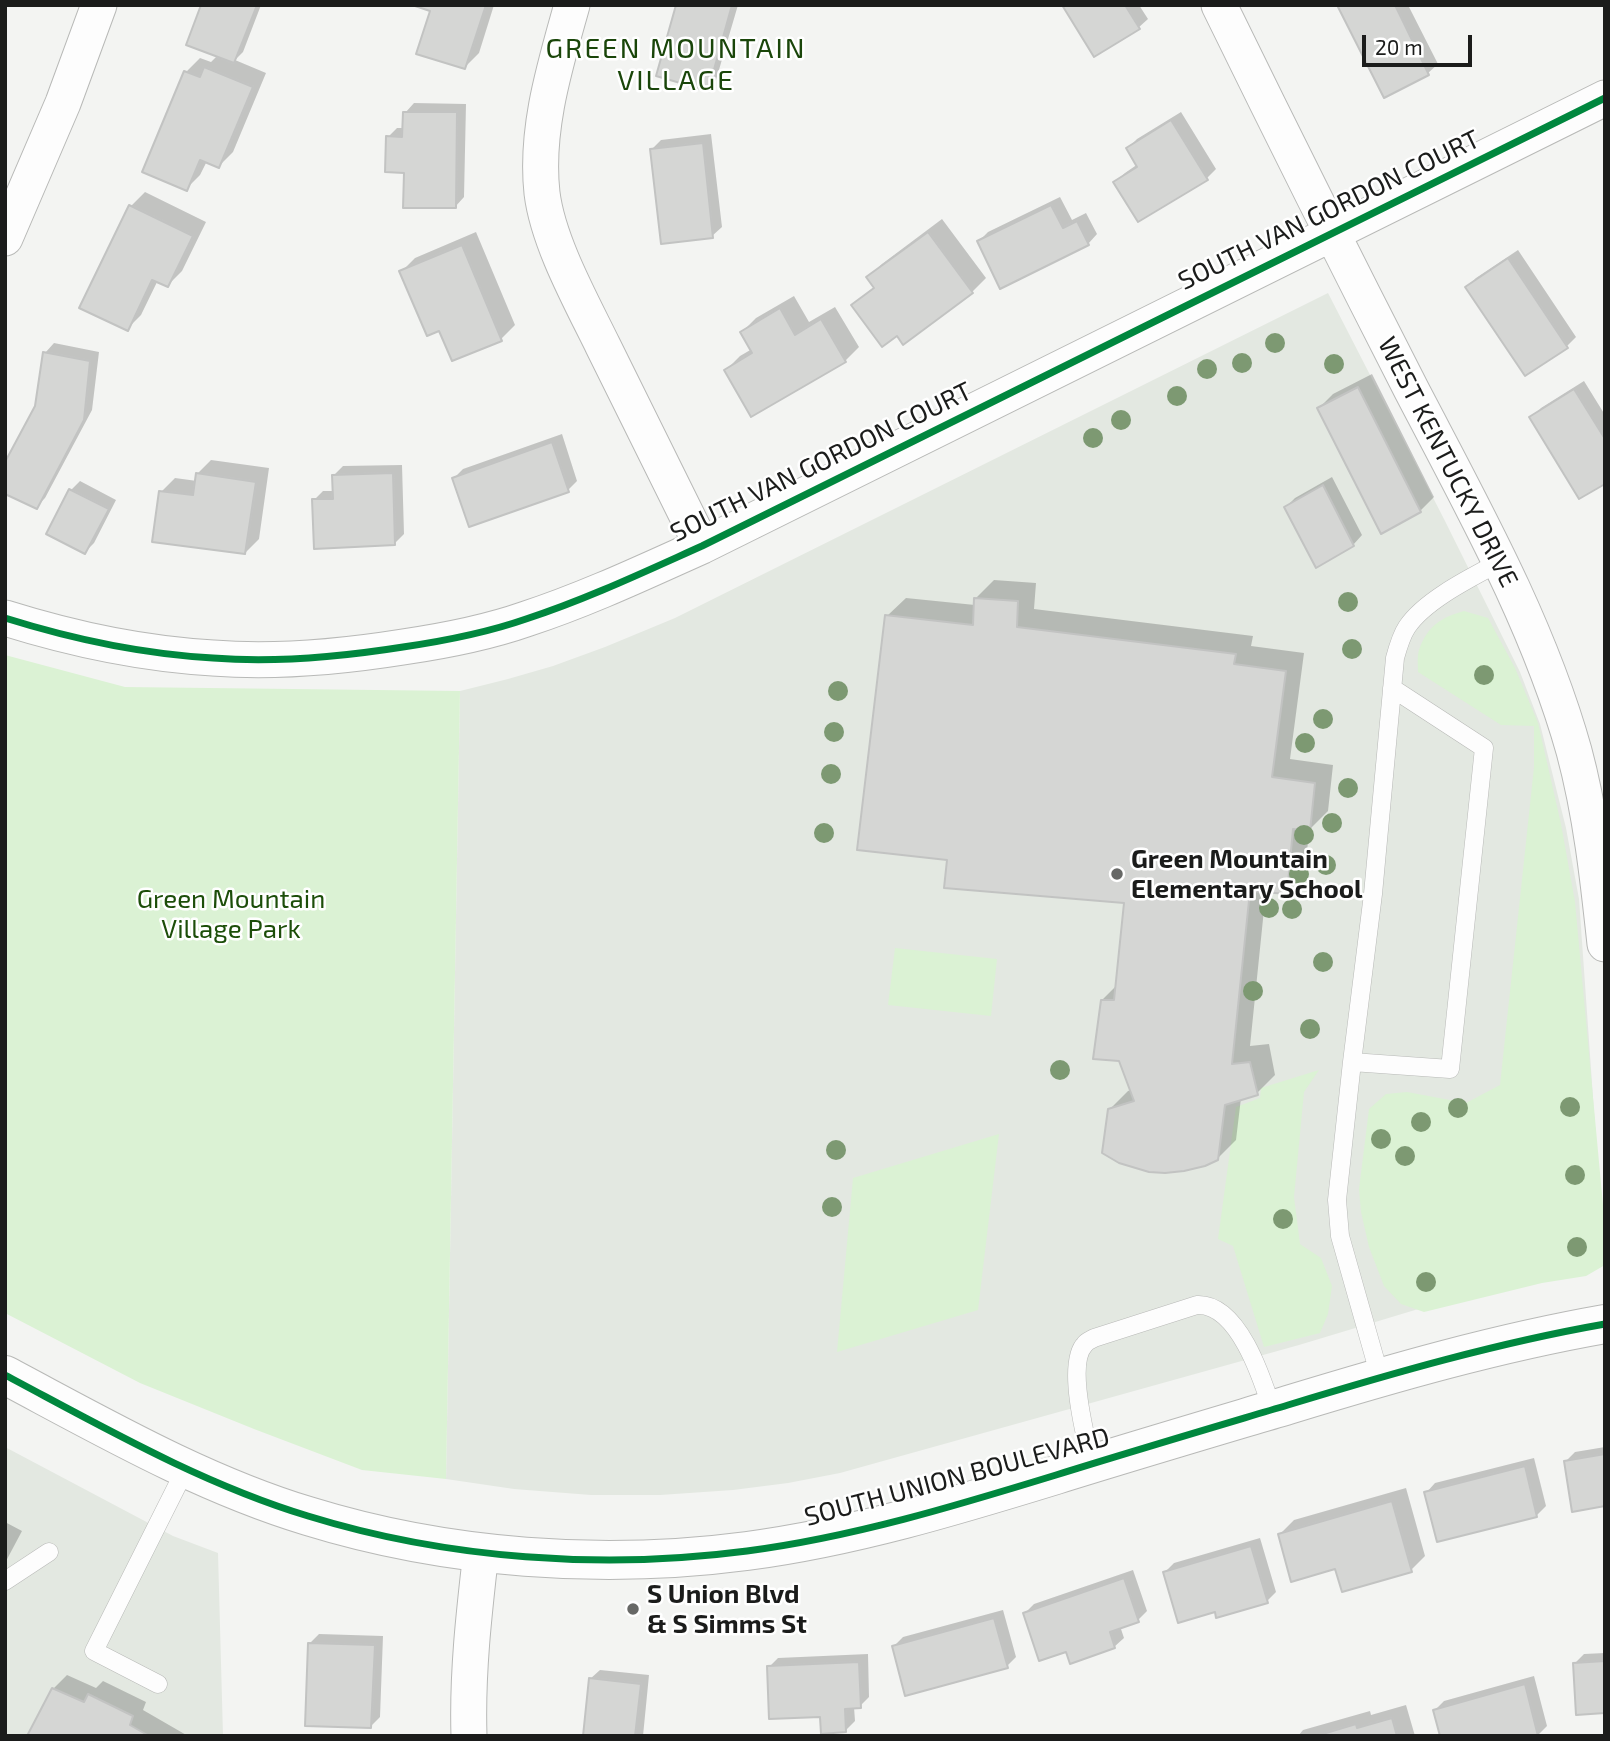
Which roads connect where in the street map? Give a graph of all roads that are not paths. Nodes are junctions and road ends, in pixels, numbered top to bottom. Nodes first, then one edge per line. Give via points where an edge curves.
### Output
1 (99, 5) edge
2 (572, 5) edge
3 (1219, 5) edge
4 (1605, 98) edge
5 (1331, 233) junction
6 (5, 238) edge
7 (702, 546) junction
8 (1500, 562) junction
9 (5, 618) edge
10 (1392, 688) junction
11 (1605, 944) edge
12 (1352, 1062) junction
13 (1605, 1324) edge
14 (5, 1375) edge
15 (1380, 1377) junction
16 (1272, 1409) junction
17 (1092, 1464) junction
18 (186, 1468) junction
19 (49, 1552) dead end
20 (481, 1552) junction
21 (5, 1581) edge
22 (158, 1684) dead end
23 (469, 1736) edge

1 - 6 street
2 - 7 street via 544,122 542,195 571,281
3 - 5 street, WEST KENTUCKY DRIVE
4 - 5 street, SOUTH VAN GORDON COURT
5 - 7 street, SOUTH VAN GORDON COURT
5 - 8 street, WEST KENTUCKY DRIVE
7 - 9 street, SOUTH VAN GORDON COURT via 525,620 452,640 362,653 214,659 89,641
8 - 10 lane via 1416,616 1399,643
8 - 11 street, WEST KENTUCKY DRIVE via 1555,692 1574,751 1597,867
10 - 12 lane
10 - 12 lane via 1484,748 1450,1069
12 - 15 lane via 1338,1217
13 - 15 main road, SOUTH UNION BOULEVARD
14 - 18 main road, SOUTH UNION BOULEVARD
15 - 16 main road, SOUTH UNION BOULEVARD
16 - 17 main road, SOUTH UNION BOULEVARD
16 - 17 lane via 1262,1376 1236,1327 1206,1305 1197,1305 1083,1345 1077,1380
17 - 20 main road, SOUTH UNION BOULEVARD via 947,1508 751,1551 648,1560
18 - 20 main road, SOUTH UNION BOULEVARD via 313,1518 381,1536
18 - 22 lane via 94,1651
19 - 21 lane
20 - 23 street via 470,1662

